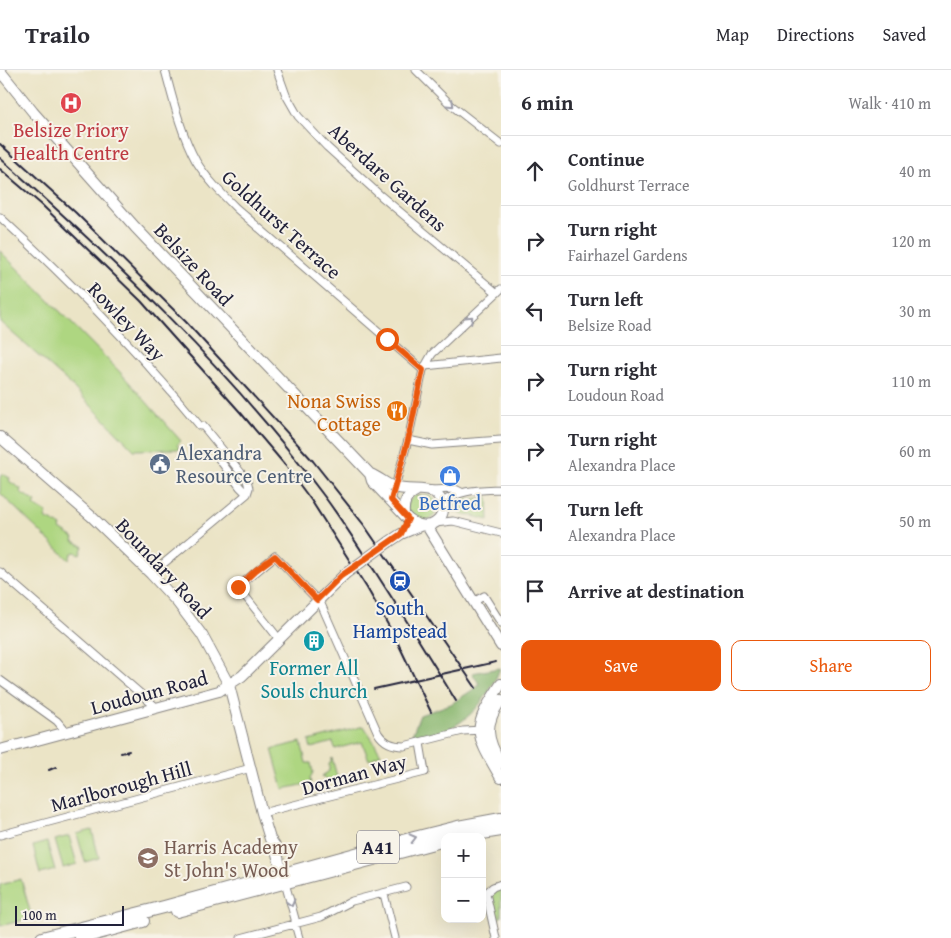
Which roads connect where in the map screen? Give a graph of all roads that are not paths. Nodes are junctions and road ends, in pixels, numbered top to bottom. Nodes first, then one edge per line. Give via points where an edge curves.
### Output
1 (165, 70) edge
2 (277, 70) edge
3 (416, 70) edge
4 (0, 71) edge
5 (501, 144) edge
6 (0, 217) edge
7 (499, 291) edge
8 (501, 358) edge
9 (424, 368) junction
10 (0, 437) edge
11 (408, 440) junction
12 (501, 440) edge
13 (370, 474) junction
14 (395, 488) junction
15 (501, 489) edge
16 (429, 490) junction
17 (416, 491) junction
18 (461, 492) junction
19 (391, 500) junction
20 (442, 506) junction
21 (406, 516) junction
22 (453, 521) junction
23 (427, 525) junction
24 (501, 533) edge
25 (401, 534) junction
26 (0, 572) edge
27 (151, 574) junction
28 (317, 600) junction
29 (473, 602) junction
30 (501, 623) edge
31 (279, 639) junction
32 (500, 641) edge
33 (0, 680) edge
34 (501, 684) edge
35 (229, 685) junction
36 (501, 700) edge
37 (157, 708) junction
38 (484, 730) junction
39 (65, 733) junction
40 (420, 743) junction
41 (0, 750) edge
42 (501, 763) edge
43 (251, 768) junction
44 (501, 778) edge
45 (262, 813) junction
46 (500, 821) edge
47 (468, 833) edge
48 (0, 835) edge
49 (441, 841) edge
50 (284, 878) junction
51 (501, 884) edge
52 (406, 887) dead end
53 (384, 894) junction
54 (295, 924) junction
55 (42, 938) edge
56 (80, 938) edge
57 (241, 938) edge
58 (299, 938) edge
59 (395, 938) edge
60 (496, 938) edge

1 - 9 street, Goldhurst Terrace via 184,132 196,160 211,182 236,208
2 - 7 street, Aberdare Gardens via 298,116 326,147
3 -> 5 street via 451,105
4 - 13 main road, Belsize Road via 135,228
6 - 27 street, Rowley Way via 130,346 247,480 247,494
9 -> 7 street via 432,354
8 - 9 street
9 - 11 street
10 - 27 main road, Boundary Road via 82,508
11 - 12 street via 432,445
11 - 14 street
13 - 14 main road, Belsize Road
13 - 19 main road, Belsize Road via 372,481
14 - 17 main road, Belsize Road
14 - 19 street
15 - 18 street
16 - 17 main road
16 - 18 street via 455,489
16 - 20 main road via 438,495
17 - 21 main road via 405,500
18 - 20 street
19 - 21 main road, Belsize Road
20 - 22 street
20 - 23 main road via 440,518
21 - 23 main road
21 - 25 main road
22 - 23 street
22 - 24 street
23 - 25 main road, Loudoun Road
23 - 29 main road
25 - 28 main road, Loudoun Road, bridge via 344,574
26 - 37 street
27 - 35 main road, Boundary Road via 194,622
28 - 31 main road, Loudoun Road
28 - 31 street via 275,556 238,585
28 - 40 street via 381,738 396,746
29 - 30 street via 484,596
29 - 32 main road
31 - 35 main road, Loudoun Road
33 - 39 street via 57,721
34 - 38 main road via 482,714
35 - 37 main road, Loudoun Road via 211,694
35 - 43 main road, Boundary Road
36 - 38 main road
37 - 39 main road, Loudoun Road
38 - 40 street via 463,731
38 - 42 main road
38 - 44 main road via 483,748
39 - 41 main road, Loudoun Road
40 - 45 street, Dorman Way via 425,772
43 - 45 main road, Boundary Road
43 - 48 street, Marlborough Hill
45 - 50 main road, Boundary Road
46 - 47 highway, A41
50 -> 46 highway, A41 via 410,839
49 - 50 highway, A41
50 -> 54 street, Boundary Road
50 - 55 highway, A41
50 - 56 highway, A41
51 - 60 street via 486,893
52 - 53 street
53 - 54 street via 352,901 321,917
53 - 59 street
54 - 57 street
54 - 58 street, Boundary Road

